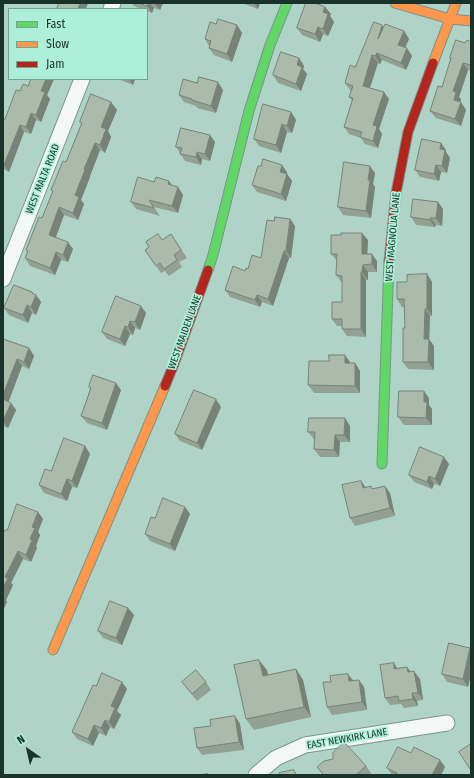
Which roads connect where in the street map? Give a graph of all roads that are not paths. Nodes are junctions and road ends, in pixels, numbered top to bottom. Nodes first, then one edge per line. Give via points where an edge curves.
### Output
1 (287, 3) edge
2 (395, 3) edge
3 (456, 3) edge
4 (450, 19) junction
5 (471, 21) edge
6 (82, 80) edge
7 (3, 279) edge
8 (382, 464) dead end
9 (53, 650) dead end
10 (447, 723) dead end
11 (256, 775) edge

1 - 9 street, WEST MAIDEN LANE via 270,45 249,111 211,262 172,369
2 - 4 street
3 - 4 street, WEST MAGNOLIA LANE
4 - 5 street
4 - 8 street, WEST MAGNOLIA LANE via 408,132 396,192 390,246
6 - 7 street, WEST MALTA ROAD
10 - 11 street, EAST NEWKIRK LANE via 305,745 276,758

